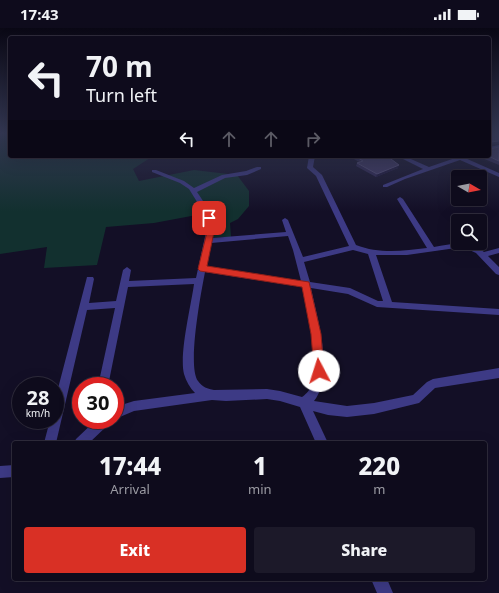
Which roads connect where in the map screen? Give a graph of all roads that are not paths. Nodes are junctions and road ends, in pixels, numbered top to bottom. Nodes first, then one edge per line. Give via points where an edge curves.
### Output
1 (311, 159) edge
2 (407, 159) edge
3 (456, 159) edge
4 (467, 159) edge
5 (259, 168) dead end
6 (428, 169) junction
7 (154, 171) dead end
8 (499, 176) edge
9 (385, 186) dead end
10 (194, 191) junction
11 (400, 199) dead end
12 (285, 220) dead end
13 (290, 234) junction
14 (208, 241) junction
15 (353, 247) junction
16 (432, 250) junction
17 (499, 250) edge
18 (371, 252) junction
19 (483, 255) junction
20 (299, 261) junction
21 (202, 269) junction
22 (126, 270) dead end
23 (499, 272) edge
24 (90, 279) dead end
25 (199, 281) junction
26 (124, 284) junction
27 (306, 284) junction
28 (120, 304) junction
29 (389, 305) junction
30 (83, 307) junction
31 (499, 312) edge
32 (499, 373) edge
33 (105, 377) edge
34 (211, 396) junction
35 (304, 404) junction
36 (124, 410) edge
37 (92, 429) edge
38 (50, 441) edge
39 (82, 441) edge
40 (321, 441) edge
41 (12, 471) edge
42 (0, 472) edge
43 (380, 581) edge
44 (385, 593) edge

1 - 15 street via 310,168 319,175
2 - 6 street
3 - 6 street
4 - 8 street
5 - 10 street via 224,176
6 - 9 street
7 - 10 street via 182,182
10 - 14 street via 209,218
11 - 16 street
12 - 13 street
13 - 14 street
13 - 20 street
14 - 21 street
15 - 18 street via 363,252
15 - 20 street
16 - 18 street
16 - 19 street via 463,246 474,248
17 - 19 street
18 - 29 street
19 - 23 street
20 - 27 street
21 - 25 street
21 - 27 street
22 - 26 street
24 - 30 street
25 - 26 street
25 - 34 street via 188,367 194,385 201,392
26 - 28 street
27 - 29 street via 350,291 372,302
27 - 35 street via 316,334 319,371 315,391
28 - 30 street
28 - 33 street
29 - 31 street
30 - 38 street
32 - 35 street via 433,384 417,399 365,411 345,413
34 - 35 street via 279,395
34 - 36 street via 134,406
35 - 40 street
37 - 39 street
41 - 42 street
43 - 44 street

